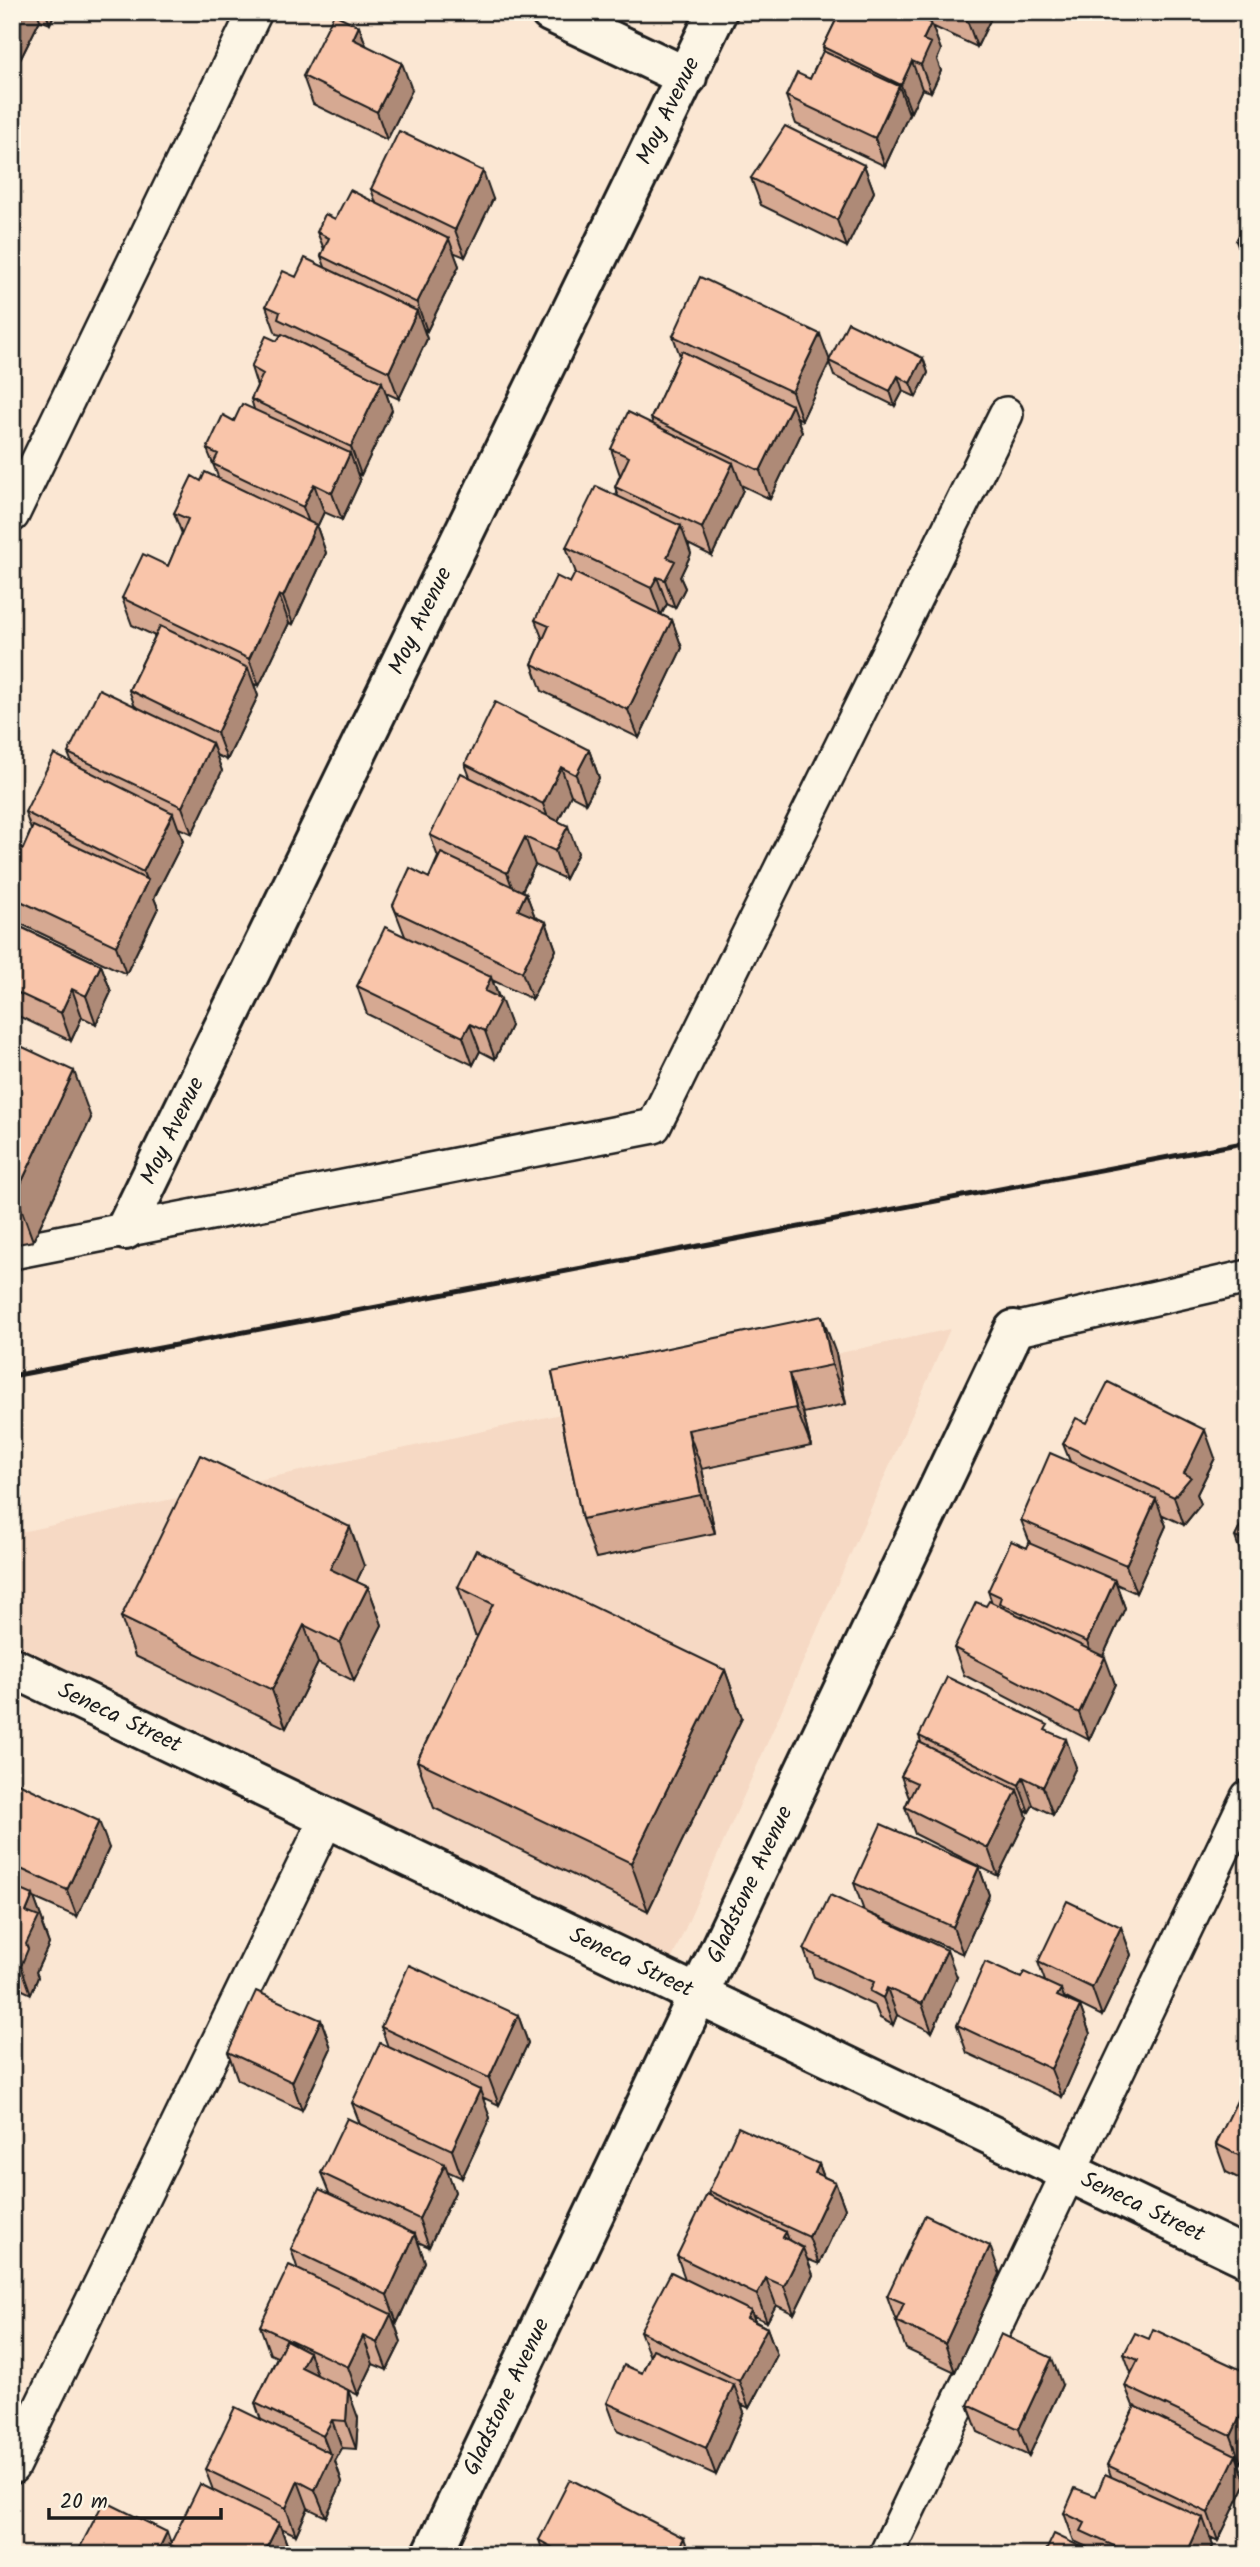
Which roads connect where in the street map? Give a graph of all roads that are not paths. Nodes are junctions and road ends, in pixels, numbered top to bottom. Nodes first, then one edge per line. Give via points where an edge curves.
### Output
1 (255, 12) edge
2 (550, 12) edge
3 (718, 12) edge
4 (687, 77) junction
5 (1006, 414) dead end
6 (12, 515) edge
7 (125, 1230) junction
8 (12, 1252) edge
9 (1248, 1277) edge
10 (1014, 1330) joint
11 (12, 1667) edge
12 (1248, 1797) edge
13 (327, 1818) junction
14 (699, 1996) junction
15 (1069, 2173) junction
16 (1248, 2259) edge
17 (12, 2467) edge
18 (432, 2555) edge
19 (886, 2555) edge

1 - 6 lane
2 - 4 street
3 - 4 street, Moy Avenue
4 - 7 street, Moy Avenue
5 - 7 lane via 654,1126
7 - 8 lane
9 - 10 lane
10 - 14 street, Gladstone Avenue
11 - 13 street, Seneca Street
12 - 15 lane
13 - 14 street, Seneca Street
13 - 17 lane
14 - 15 street, Seneca Street
14 - 18 street, Gladstone Avenue
15 - 16 street, Seneca Street
15 - 19 lane

